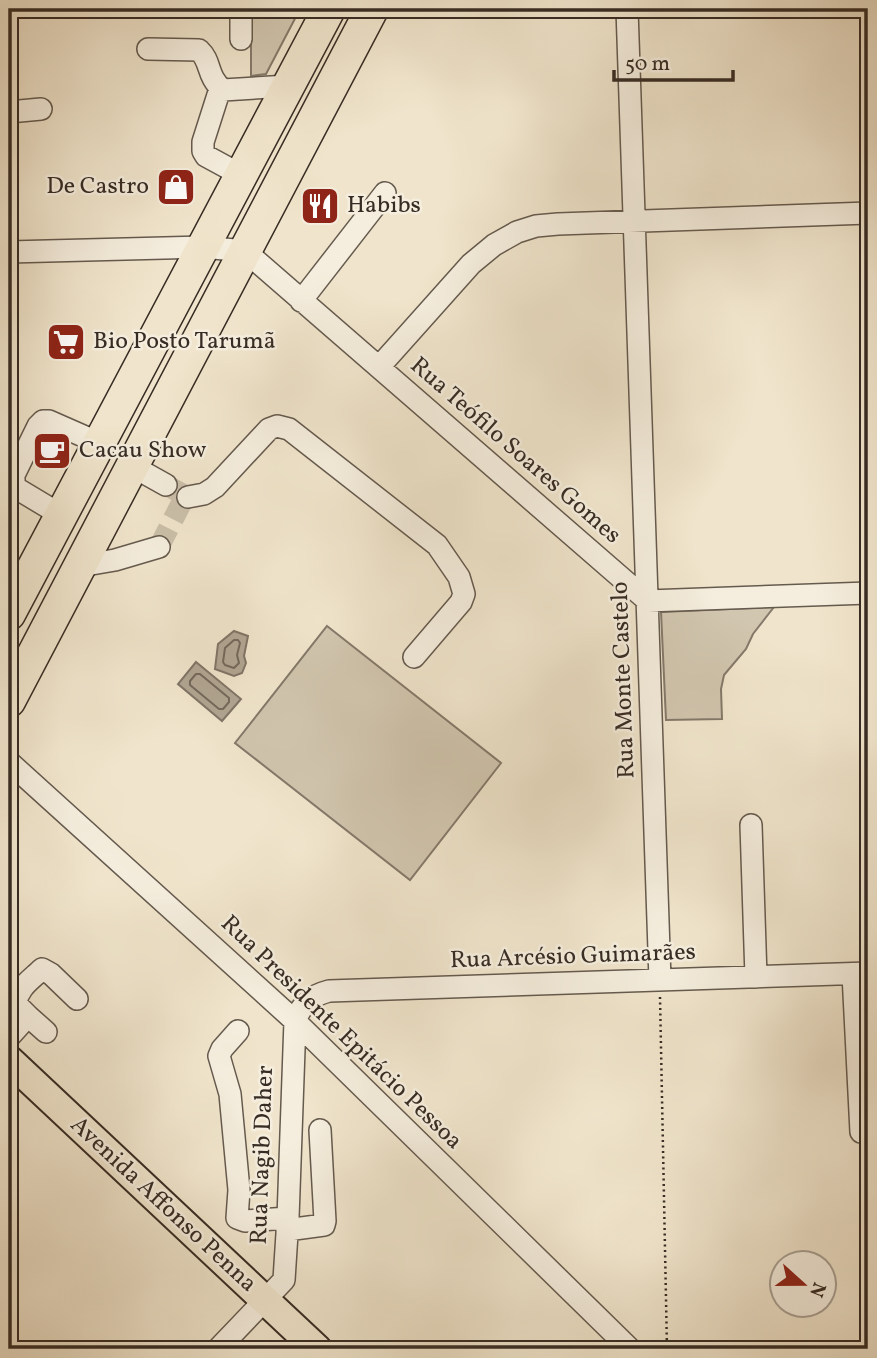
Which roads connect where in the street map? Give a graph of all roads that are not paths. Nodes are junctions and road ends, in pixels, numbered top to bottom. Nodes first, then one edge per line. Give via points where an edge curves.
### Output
1 (241, 9) edge
2 (329, 9) edge
3 (372, 9) edge
4 (627, 9) edge
5 (241, 39) dead end
6 (148, 49) dead end
7 (288, 86) junction
8 (223, 90) junction
9 (41, 109) dead end
10 (9, 112) edge
11 (241, 175) junction
12 (385, 193) dead end
13 (868, 213) edge
14 (633, 221) junction
15 (203, 247) junction
16 (245, 251) junction
17 (9, 252) edge
18 (302, 301) junction
19 (379, 368) junction
20 (99, 443) junction
21 (132, 466) junction
22 (166, 485) tunnel mouth
23 (188, 497) dead end
24 (61, 515) junction
25 (159, 547) dead end
26 (80, 566) junction
27 (868, 593) edge
28 (648, 601) junction
29 (9, 614) edge
30 (414, 657) dead end
31 (9, 701) edge
32 (9, 762) edge
33 (751, 825) dead end
34 (861, 973) edge
35 (756, 977) junction
36 (660, 980) junction
37 (77, 999) dead end
38 (29, 1016) junction
39 (295, 1021) junction
40 (238, 1031) dead end
41 (46, 1032) dead end
42 (9, 1037) edge
43 (9, 1060) edge
44 (320, 1130) dead end
45 (868, 1132) edge
46 (288, 1224) junction
47 (265, 1301) junction
48 (218, 1349) edge
49 (317, 1349) edge
50 (630, 1349) edge

1 - 5 street
2 - 7 highway
3 - 16 highway
4 - 14 street, Rua Monte Castelo
6 - 8 street via 199,50 215,84
7 - 8 street
7 - 11 highway
8 - 11 street via 203,151
9 - 10 street
11 - 15 highway
12 - 18 street
13 - 14 street
14 - 19 street via 536,226 517,232 471,264
14 - 28 street, Rua Monte Castelo
15 - 16 street
15 - 17 street
15 - 20 highway
16 - 18 street, Rua Teófilo Soares Gomes
16 - 21 highway
18 - 19 street, Rua Teófilo Soares Gomes
19 - 28 street, Rua Teófilo Soares Gomes
20 - 24 highway
20 - 24 street via 49,421 38,426 14,482 16,488
21 - 22 street
21 - 26 highway
23 - 30 street via 204,495 215,487 270,429 289,429 437,545 459,577 464,594 461,603
24 - 29 highway
25 - 26 street
26 - 31 highway
27 - 28 street
28 - 36 street, Rua Monte Castelo
32 - 39 street, Rua Presidente Epitácio Pessoa
33 - 35 street
34 - 35 street, Rua Arcésio Guimarães
34 - 45 street via 861,1132
35 - 36 street, Rua Arcésio Guimarães
36 - 39 street, Rua Arcésio Guimarães via 329,991 307,1000
37 - 38 street via 43,970 17,996 16,1004
38 - 41 street
38 - 42 street
39 - 46 street, Rua Nagib Daher
39 - 50 street, Rua Presidente Epitácio Pessoa
40 - 46 street via 219,1056 230,1094 239,1190 237,1218
43 - 47 main road, Avenida Affonso Penna
44 - 46 street via 324,1226
46 - 47 street, Rua Nagib Daher via 284,1280
47 - 48 street, Rua Nagib Daher
47 - 49 main road, Avenida Affonso Penna

